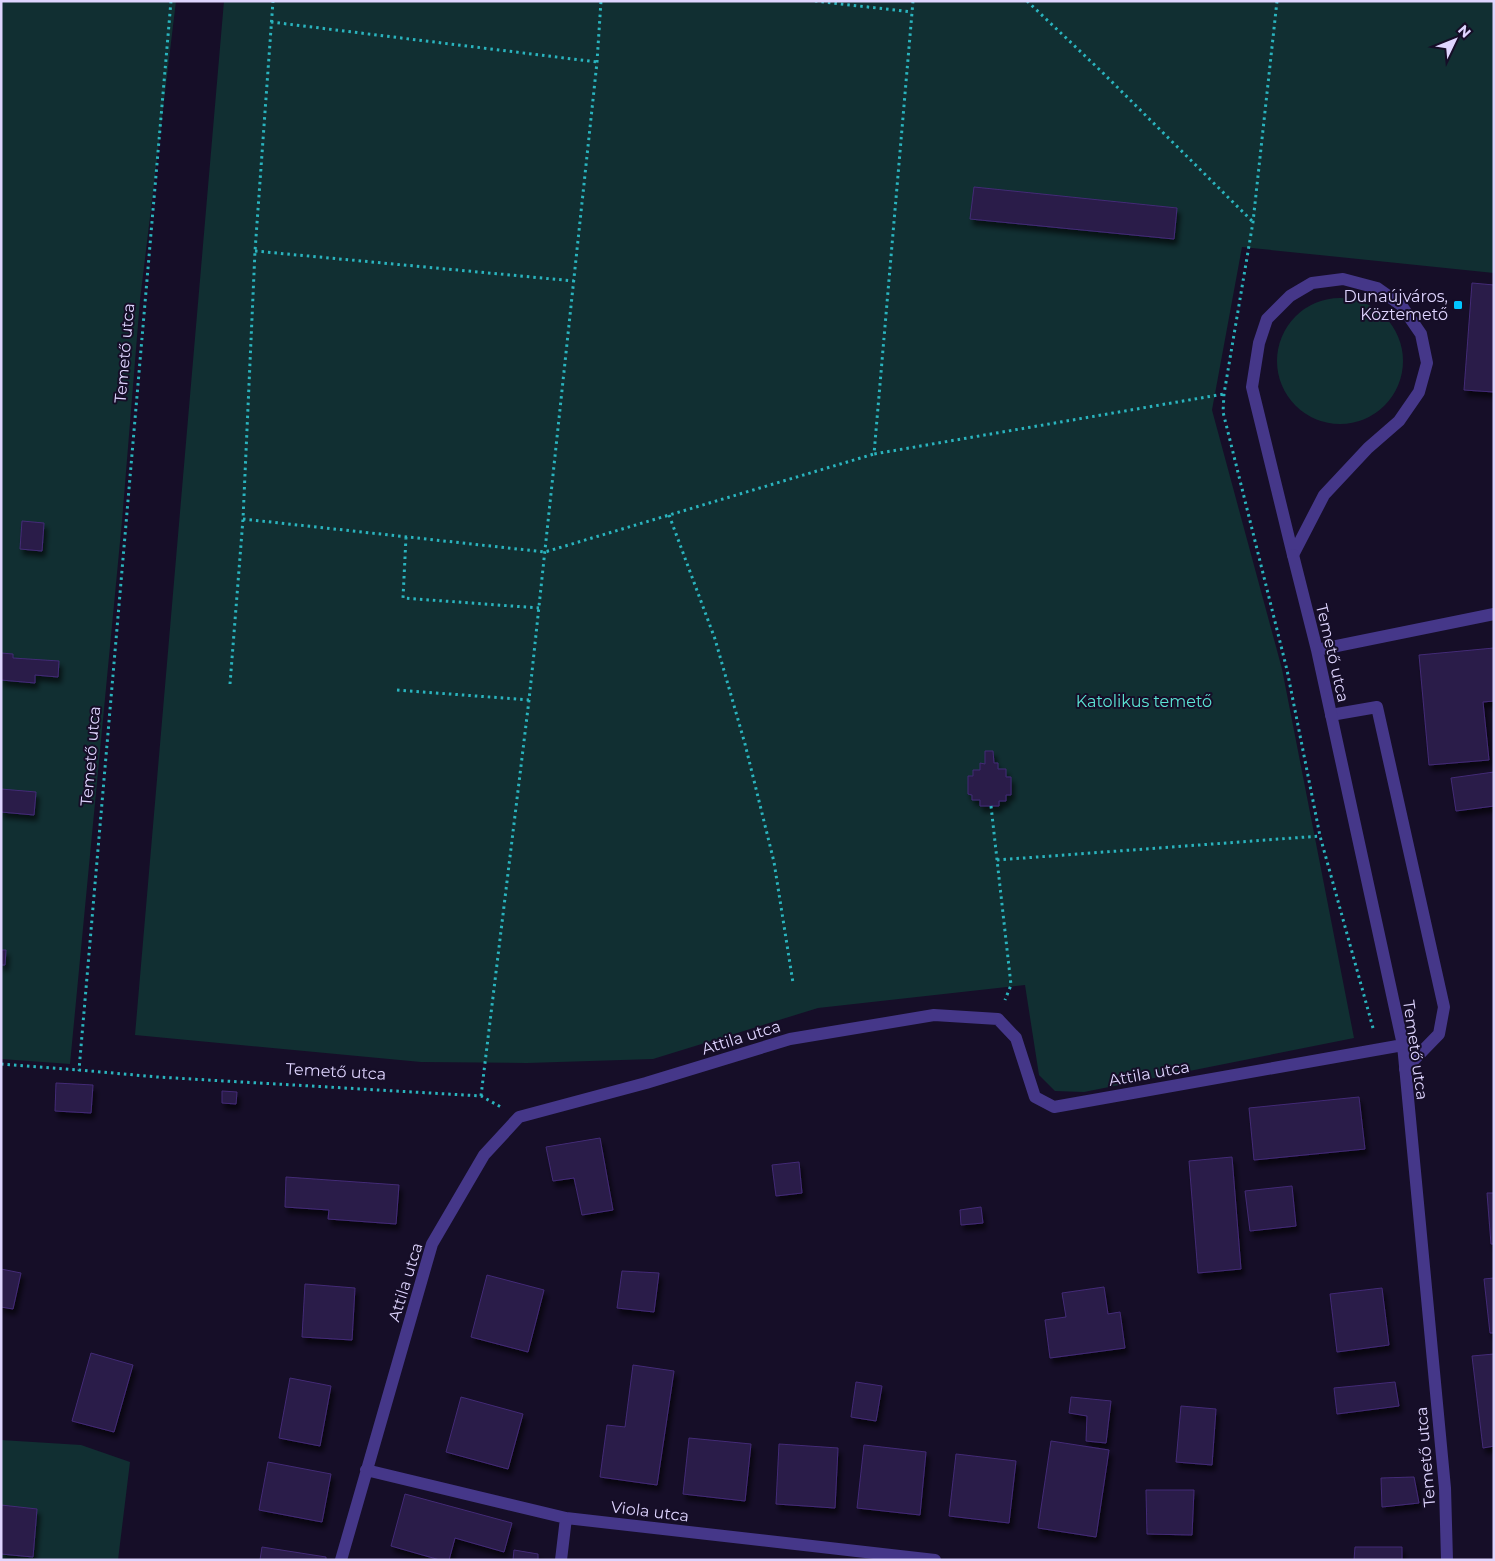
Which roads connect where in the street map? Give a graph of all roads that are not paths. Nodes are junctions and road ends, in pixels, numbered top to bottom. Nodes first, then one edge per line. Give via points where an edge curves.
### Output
1 (1293, 555) junction
2 (1494, 614) edge
3 (1317, 650) junction
4 (1331, 714) junction
5 (1403, 1045) junction
6 (1405, 1069) junction
7 (366, 1470) junction
8 (566, 1518) junction
9 (341, 1560) edge
10 (561, 1560) edge
11 (935, 1560) edge
12 (1447, 1560) edge

1 - 1 street, Temető utca via 1324,495 1368,448 1399,421 1409,407 1419,392 1427,363 1421,334 1401,305 1376,288 1343,279 1312,283 1290,296 1267,319 1259,343 1252,387
1 - 3 street, Temető utca
2 - 3 street
3 - 4 street, Temető utca
4 - 5 street, Temető utca
4 - 6 street via 1377,707 1444,1006 1439,1034
5 - 6 street, Temető utca
5 - 7 street, Attila utca via 1054,1106 1035,1096 1016,1038 998,1019 934,1015 790,1039 646,1084 519,1117 484,1155 432,1244
6 - 12 street, Temető utca via 1445,1488
7 - 8 street, Viola utca
7 - 9 street, Attila utca
8 - 10 street
8 - 11 street, Viola utca

